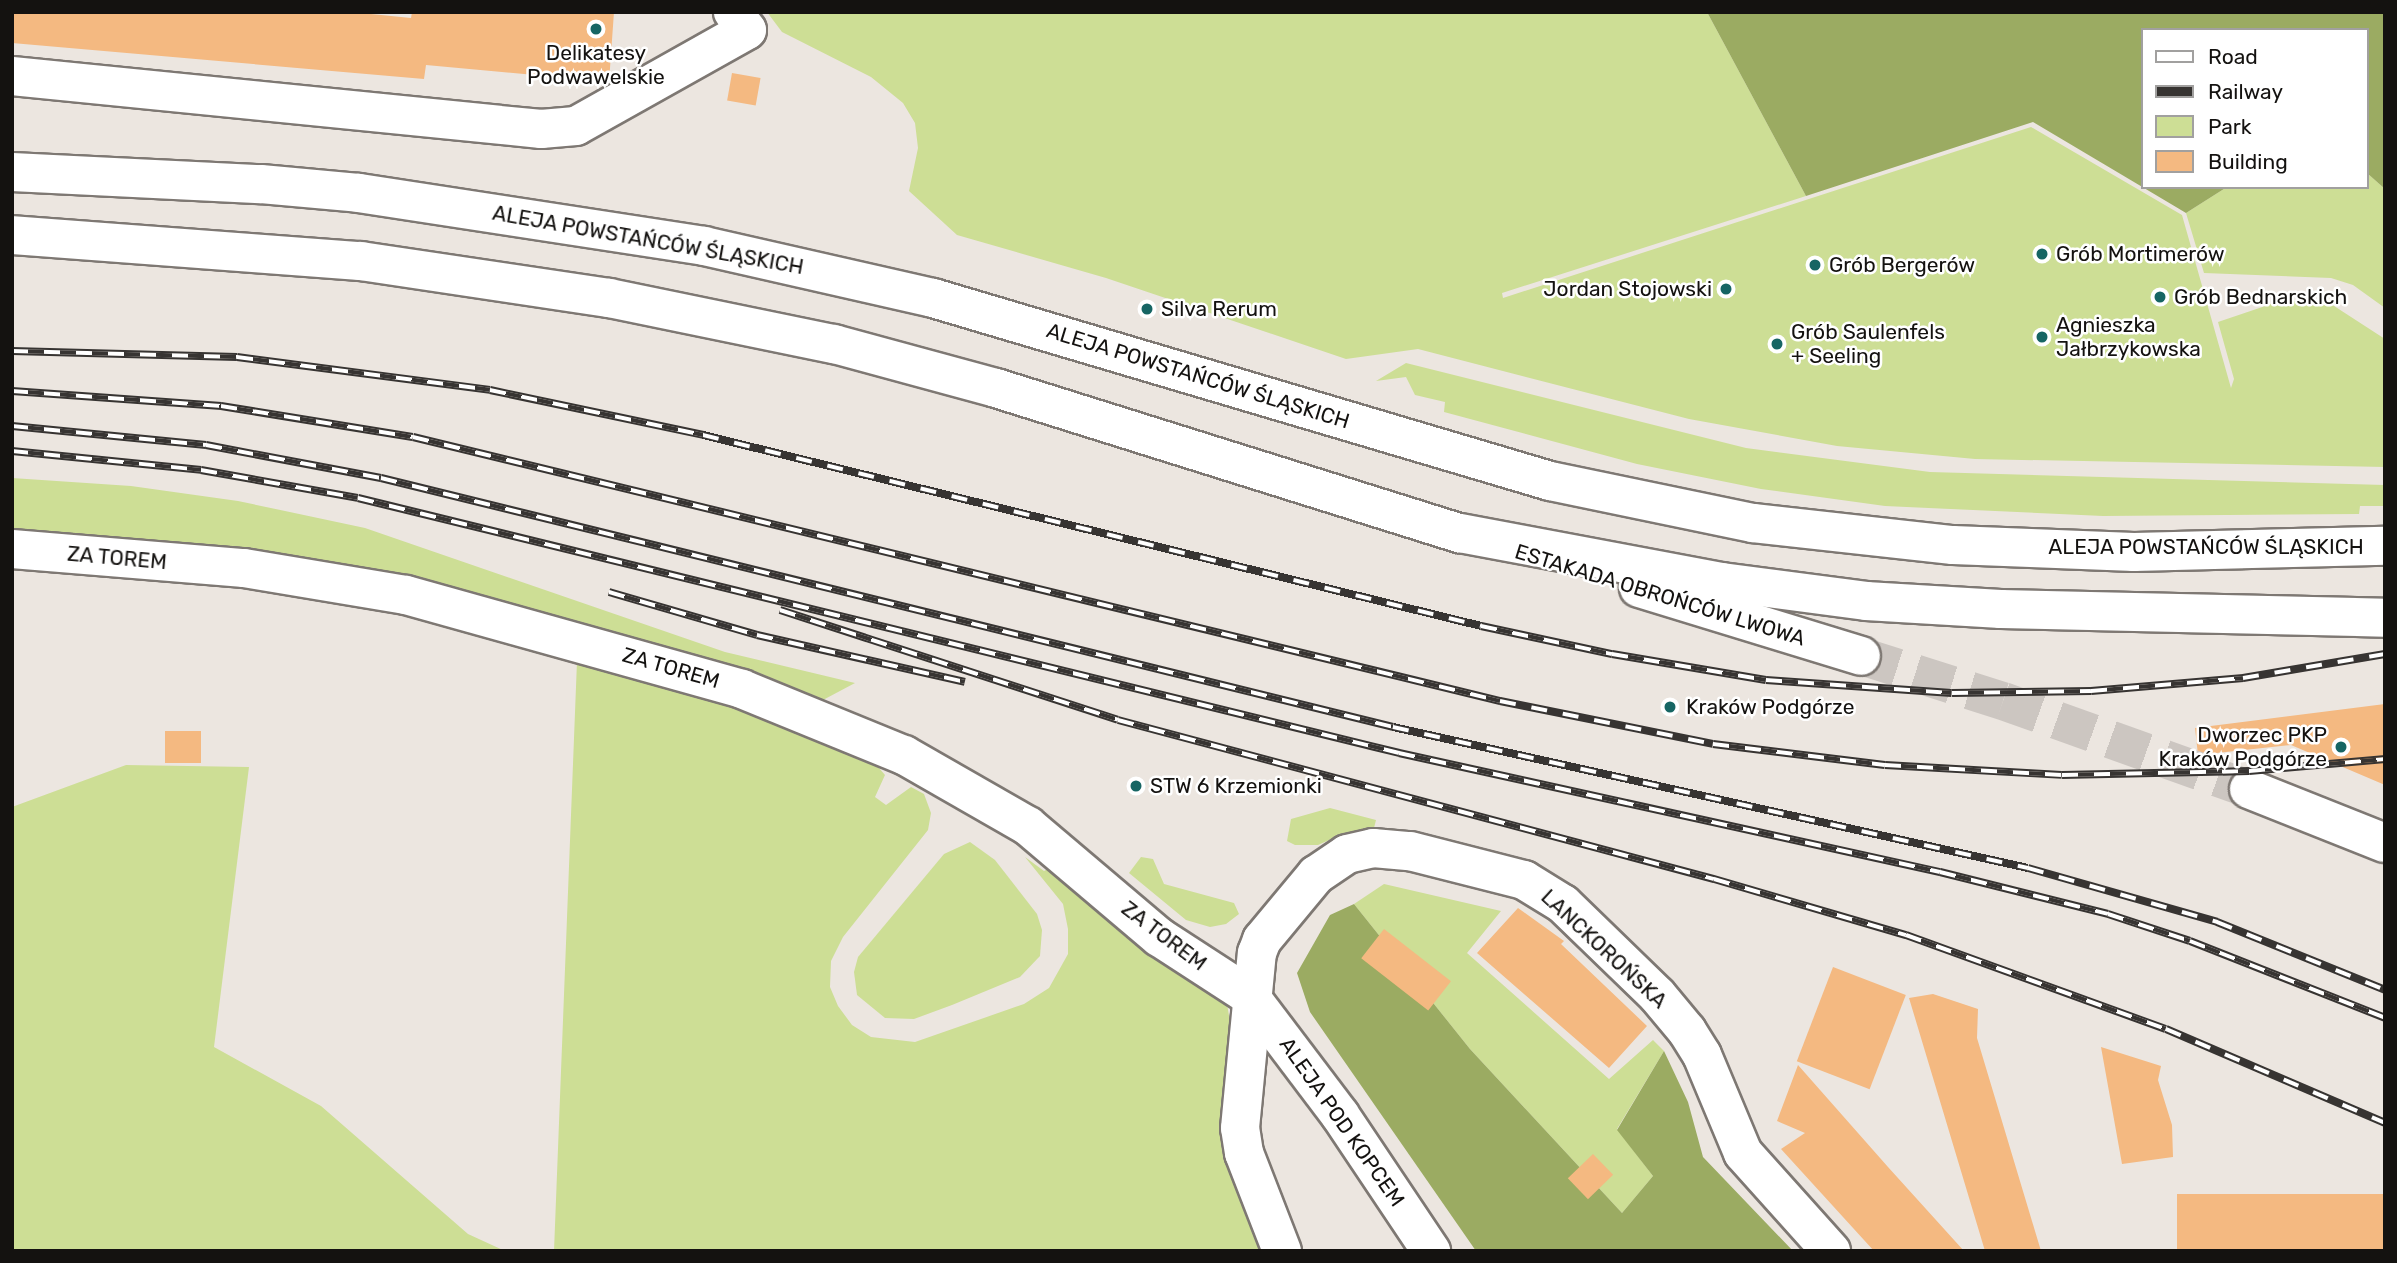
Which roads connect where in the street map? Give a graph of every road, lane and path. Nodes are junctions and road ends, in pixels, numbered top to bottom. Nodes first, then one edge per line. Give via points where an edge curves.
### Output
1 (733, 12) edge
2 (12, 76) edge
3 (12, 172) edge
4 (12, 235) edge
5 (1460, 533) junction
6 (2385, 546) edge
7 (12, 549) edge
8 (2385, 618) edge
9 (1861, 656) tunnel mouth
10 (2249, 789) tunnel mouth
11 (2385, 843) edge
12 (1250, 996) junction
13 (1282, 1251) edge
14 (1431, 1251) edge
15 (1831, 1251) edge

1 - 2 main road via 747,30 576,126 541,129
3 - 6 main road, ALEJA POWSTAŃCÓW ŚLĄSKICH via 359,193 704,246 933,298 1550,481 1753,523 1953,545 2134,552
4 - 5 main road via 240,249 472,275 820,341 1142,430
5 - 8 main road via 1723,582 1866,601
5 - 9 main road, ESTAKADA OBROŃCÓW LWOWA
7 - 12 main road, ZA TOREM via 244,568 406,596 743,689 853,731 973,792 1028,826 1182,954
10 - 11 main road
12 - 13 main road, LANCKOROŃSKA via 1240,1128 1244,1153
12 - 14 main road, ALEJA POD KOPCEM via 1340,1115
12 - 15 main road, LANCKOROŃSKA via 1262,940 1316,875 1347,854 1373,848 1410,851 1538,886 1563,904 1674,1015 1702,1055 1743,1153

